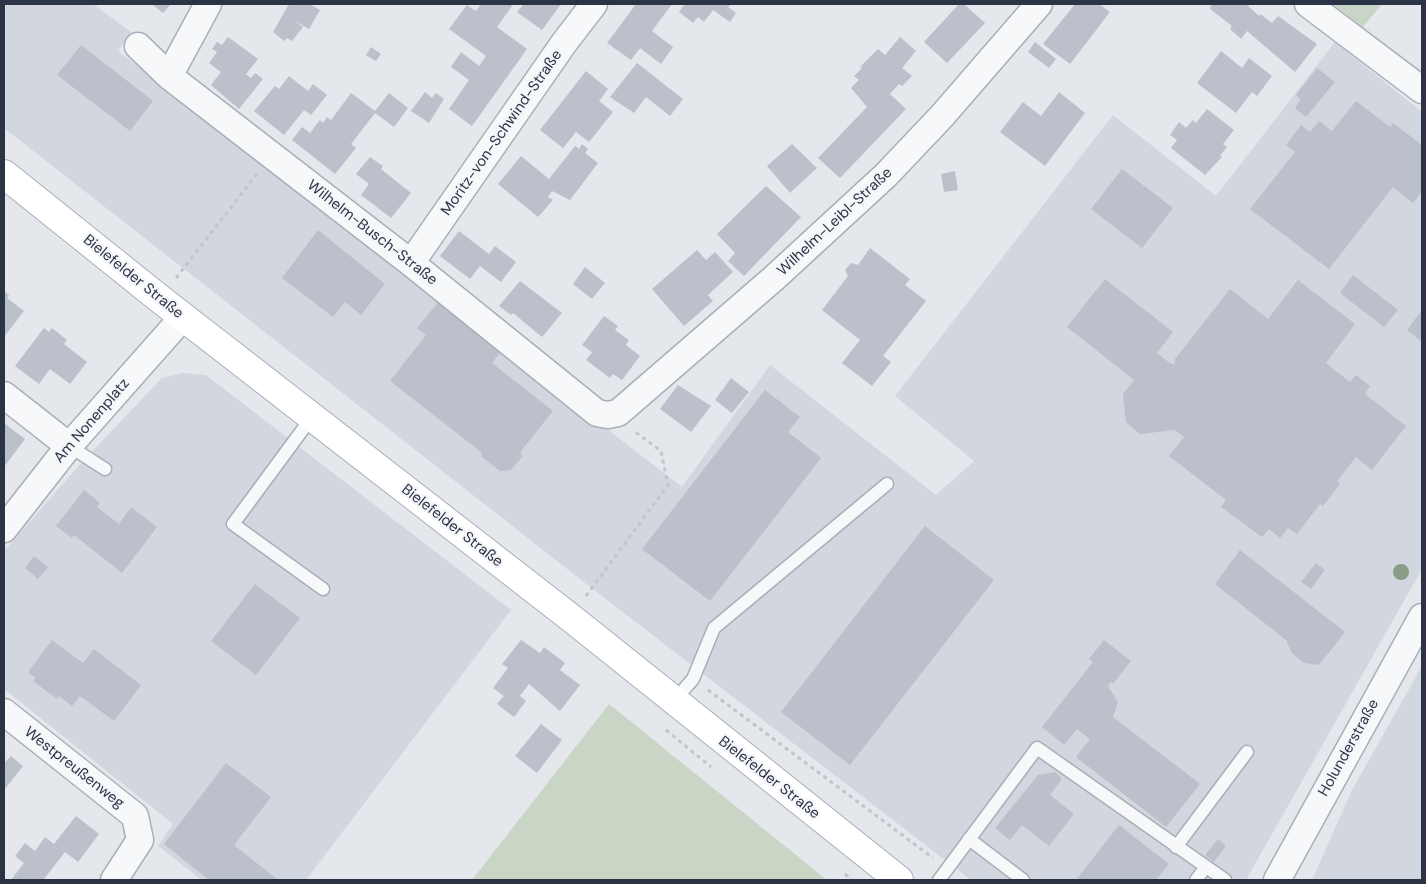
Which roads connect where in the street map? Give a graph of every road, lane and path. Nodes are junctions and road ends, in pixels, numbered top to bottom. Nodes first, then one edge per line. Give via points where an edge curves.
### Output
1 (208, 4) edge
2 (594, 4) edge
3 (1039, 4) edge
4 (1308, 4) edge
5 (138, 46) dead end
6 (169, 76) junction
7 (1422, 90) edge
8 (272, 157) junction
9 (4, 174) edge
10 (411, 263) junction
11 (160, 300) junction
12 (183, 317) junction
13 (4, 395) edge
14 (613, 414) junction
15 (312, 417) junction
16 (69, 446) junction
17 (105, 469) dead end
18 (887, 484) dead end
19 (4, 529) edge
20 (322, 588) dead end
21 (581, 603) dead end
22 (1422, 618) edge
23 (693, 679) junction
24 (673, 702) junction
25 (4, 712) edge
26 (1247, 752) dead end
27 (970, 839) junction
28 (1176, 847) junction
29 (1205, 868) junction
30 (947, 869) junction
31 (114, 880) edge
32 (898, 880) edge
33 (939, 880) edge
34 (1023, 880) edge
35 (1196, 880) edge
36 (1225, 880) edge
37 (1277, 880) edge

1 - 6 street
2 - 10 street, Moritz-von-Schwind-Straße
3 - 14 street, Wilhelm-Leibl-Straße via 886,175 773,279
4 - 7 street
5 - 6 street, Wilhelm-Busch-Straße
6 - 8 street, Wilhelm-Busch-Straße
8 - 10 street, Wilhelm-Busch-Straße
8 - 11 path
9 - 11 main road, Bielefelder Straße
10 - 14 street, Wilhelm-Busch-Straße via 597,413
11 - 12 main road, Bielefelder Straße
12 - 15 main road, Bielefelder Straße
12 - 16 street, Am Nonenplatz
13 - 16 street
14 - 21 path via 661,451 668,484
15 - 20 lane via 233,524
15 - 24 main road, Bielefelder Straße via 571,618
16 - 17 lane
16 - 19 street, Am Nonenplatz
18 - 23 lane via 714,628
22 - 37 street, Holunderstraße
23 - 24 lane
23 - 30 path
24 - 32 main road, Bielefelder Straße
25 - 31 street, Westpreußenweg via 135,816 140,840
26 - 28 lane
27 - 28 lane via 1037,748
27 - 30 lane
27 - 34 lane
28 - 29 lane
29 - 35 lane
29 - 36 lane
30 - 33 lane

